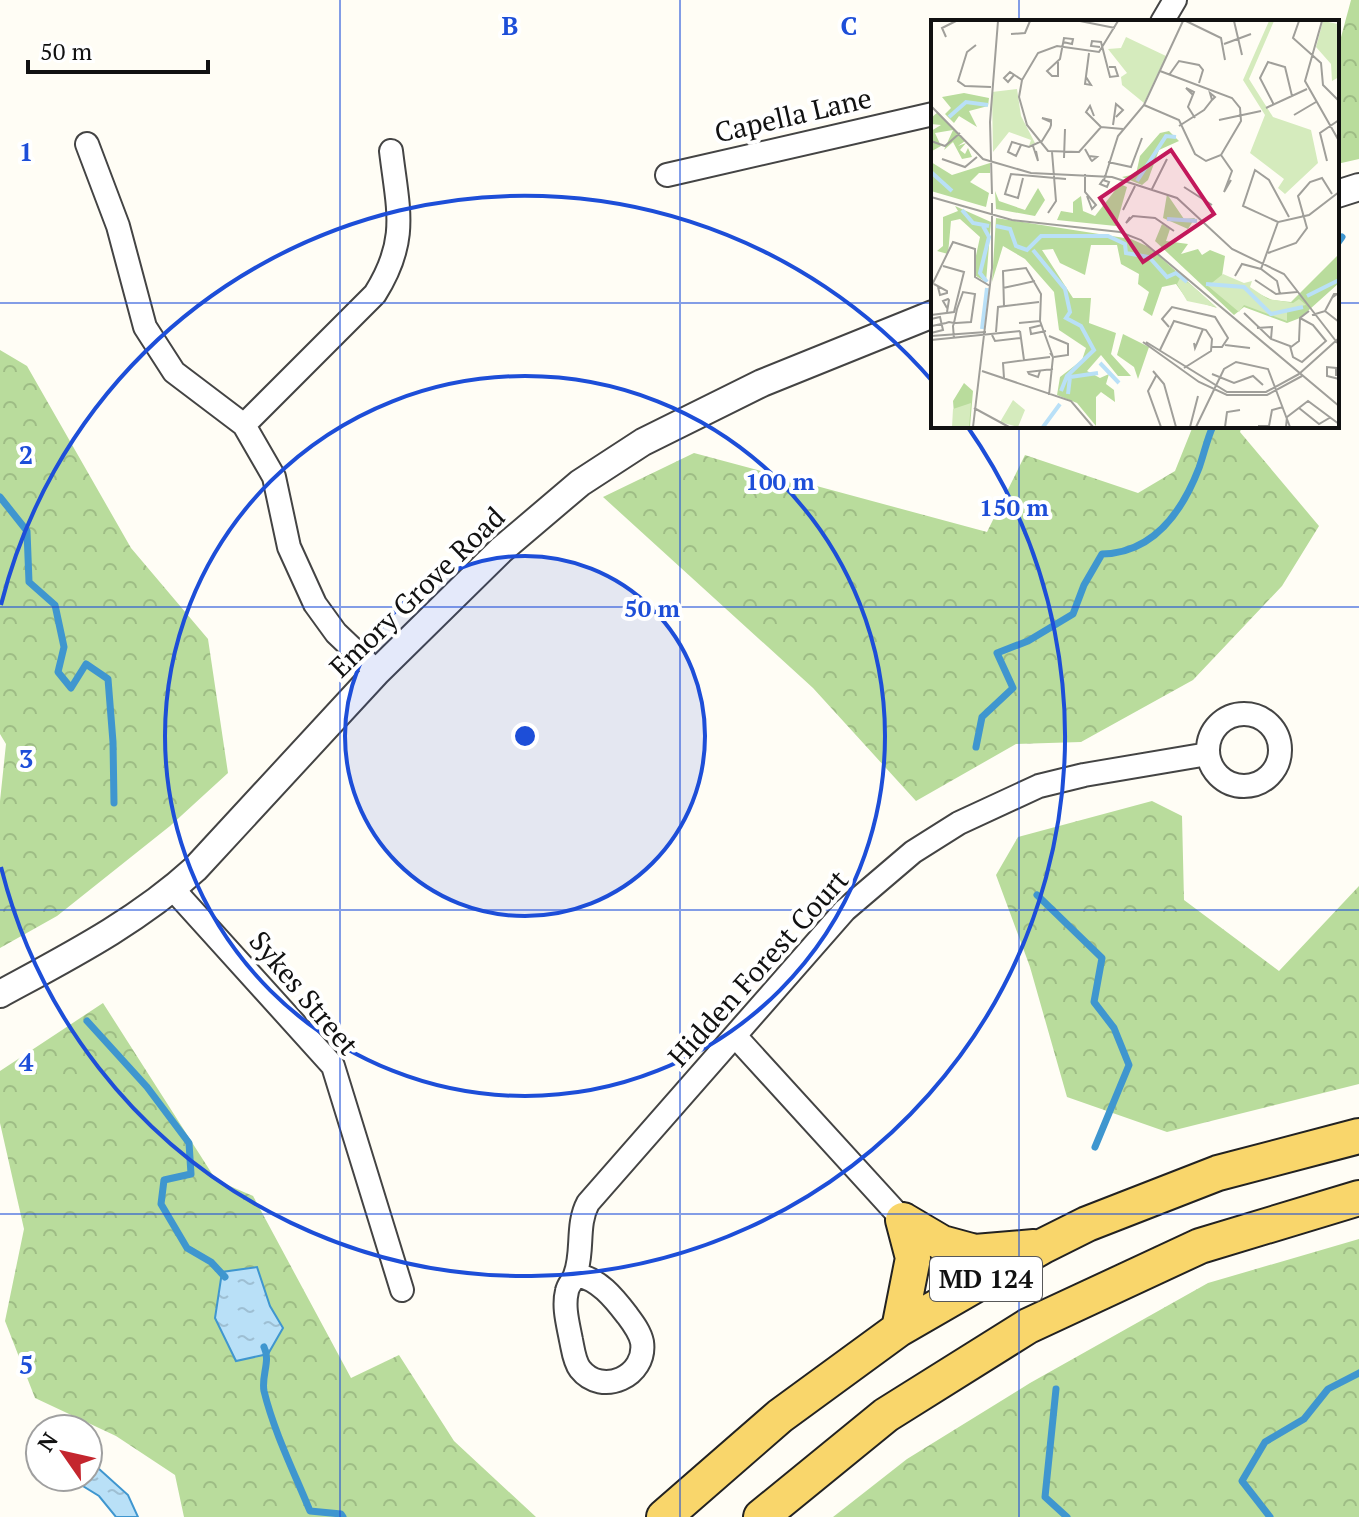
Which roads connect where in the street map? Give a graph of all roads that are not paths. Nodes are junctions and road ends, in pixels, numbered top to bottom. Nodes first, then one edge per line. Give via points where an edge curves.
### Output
1 (1175, 0) edge
2 (1163, 20) edge
3 (931, 114) edge
4 (87, 144) dead end
5 (391, 151) dead end
6 (667, 175) dead end
7 (1359, 187) edge
8 (1339, 193) edge
9 (931, 315) edge
10 (244, 425) junction
11 (377, 672) junction
12 (1208, 754) dead end
13 (173, 889) junction
14 (0, 994) edge
15 (736, 1037) junction
16 (1359, 1136) edge
17 (1359, 1198) edge
18 (903, 1220) junction
19 (1043, 1246) junction
20 (576, 1275) junction
21 (402, 1290) dead end
22 (899, 1329) junction
23 (664, 1517) edge
24 (761, 1517) edge

1 - 2 street
3 - 6 street, Capella Lane
4 - 10 street via 118,226 145,327 174,372
5 - 10 street via 400,224 389,271 375,294
7 - 8 street
9 - 11 street, Emory Grove Road via 762,383 643,442 580,483 501,550
10 - 11 street via 274,477 289,547 315,604 336,633
11 - 13 street, Emory Grove Road
12 - 15 street, Hidden Forest Court via 1039,786 959,823 913,852 845,910
13 - 14 street, Emory Grove Road via 124,925
13 - 21 street, Sykes Street via 333,1066
15 - 18 street
15 - 20 street, Hidden Forest Court via 588,1203
16 - 19 main road, MD 124 via 1218,1173
17 - 24 main road, MD 124 via 1200,1246 1028,1326 886,1415
18 - 19 main road via 942,1243 975,1252
18 - 22 main road via 913,1258
19 - 22 main road, MD 124
20 - 20 street, Hidden Forest Court via 566,1292 565,1313 575,1359 590,1377 622,1380 634,1372 641,1357 637,1328 597,1282
22 - 23 main road, MD 124 via 780,1416

